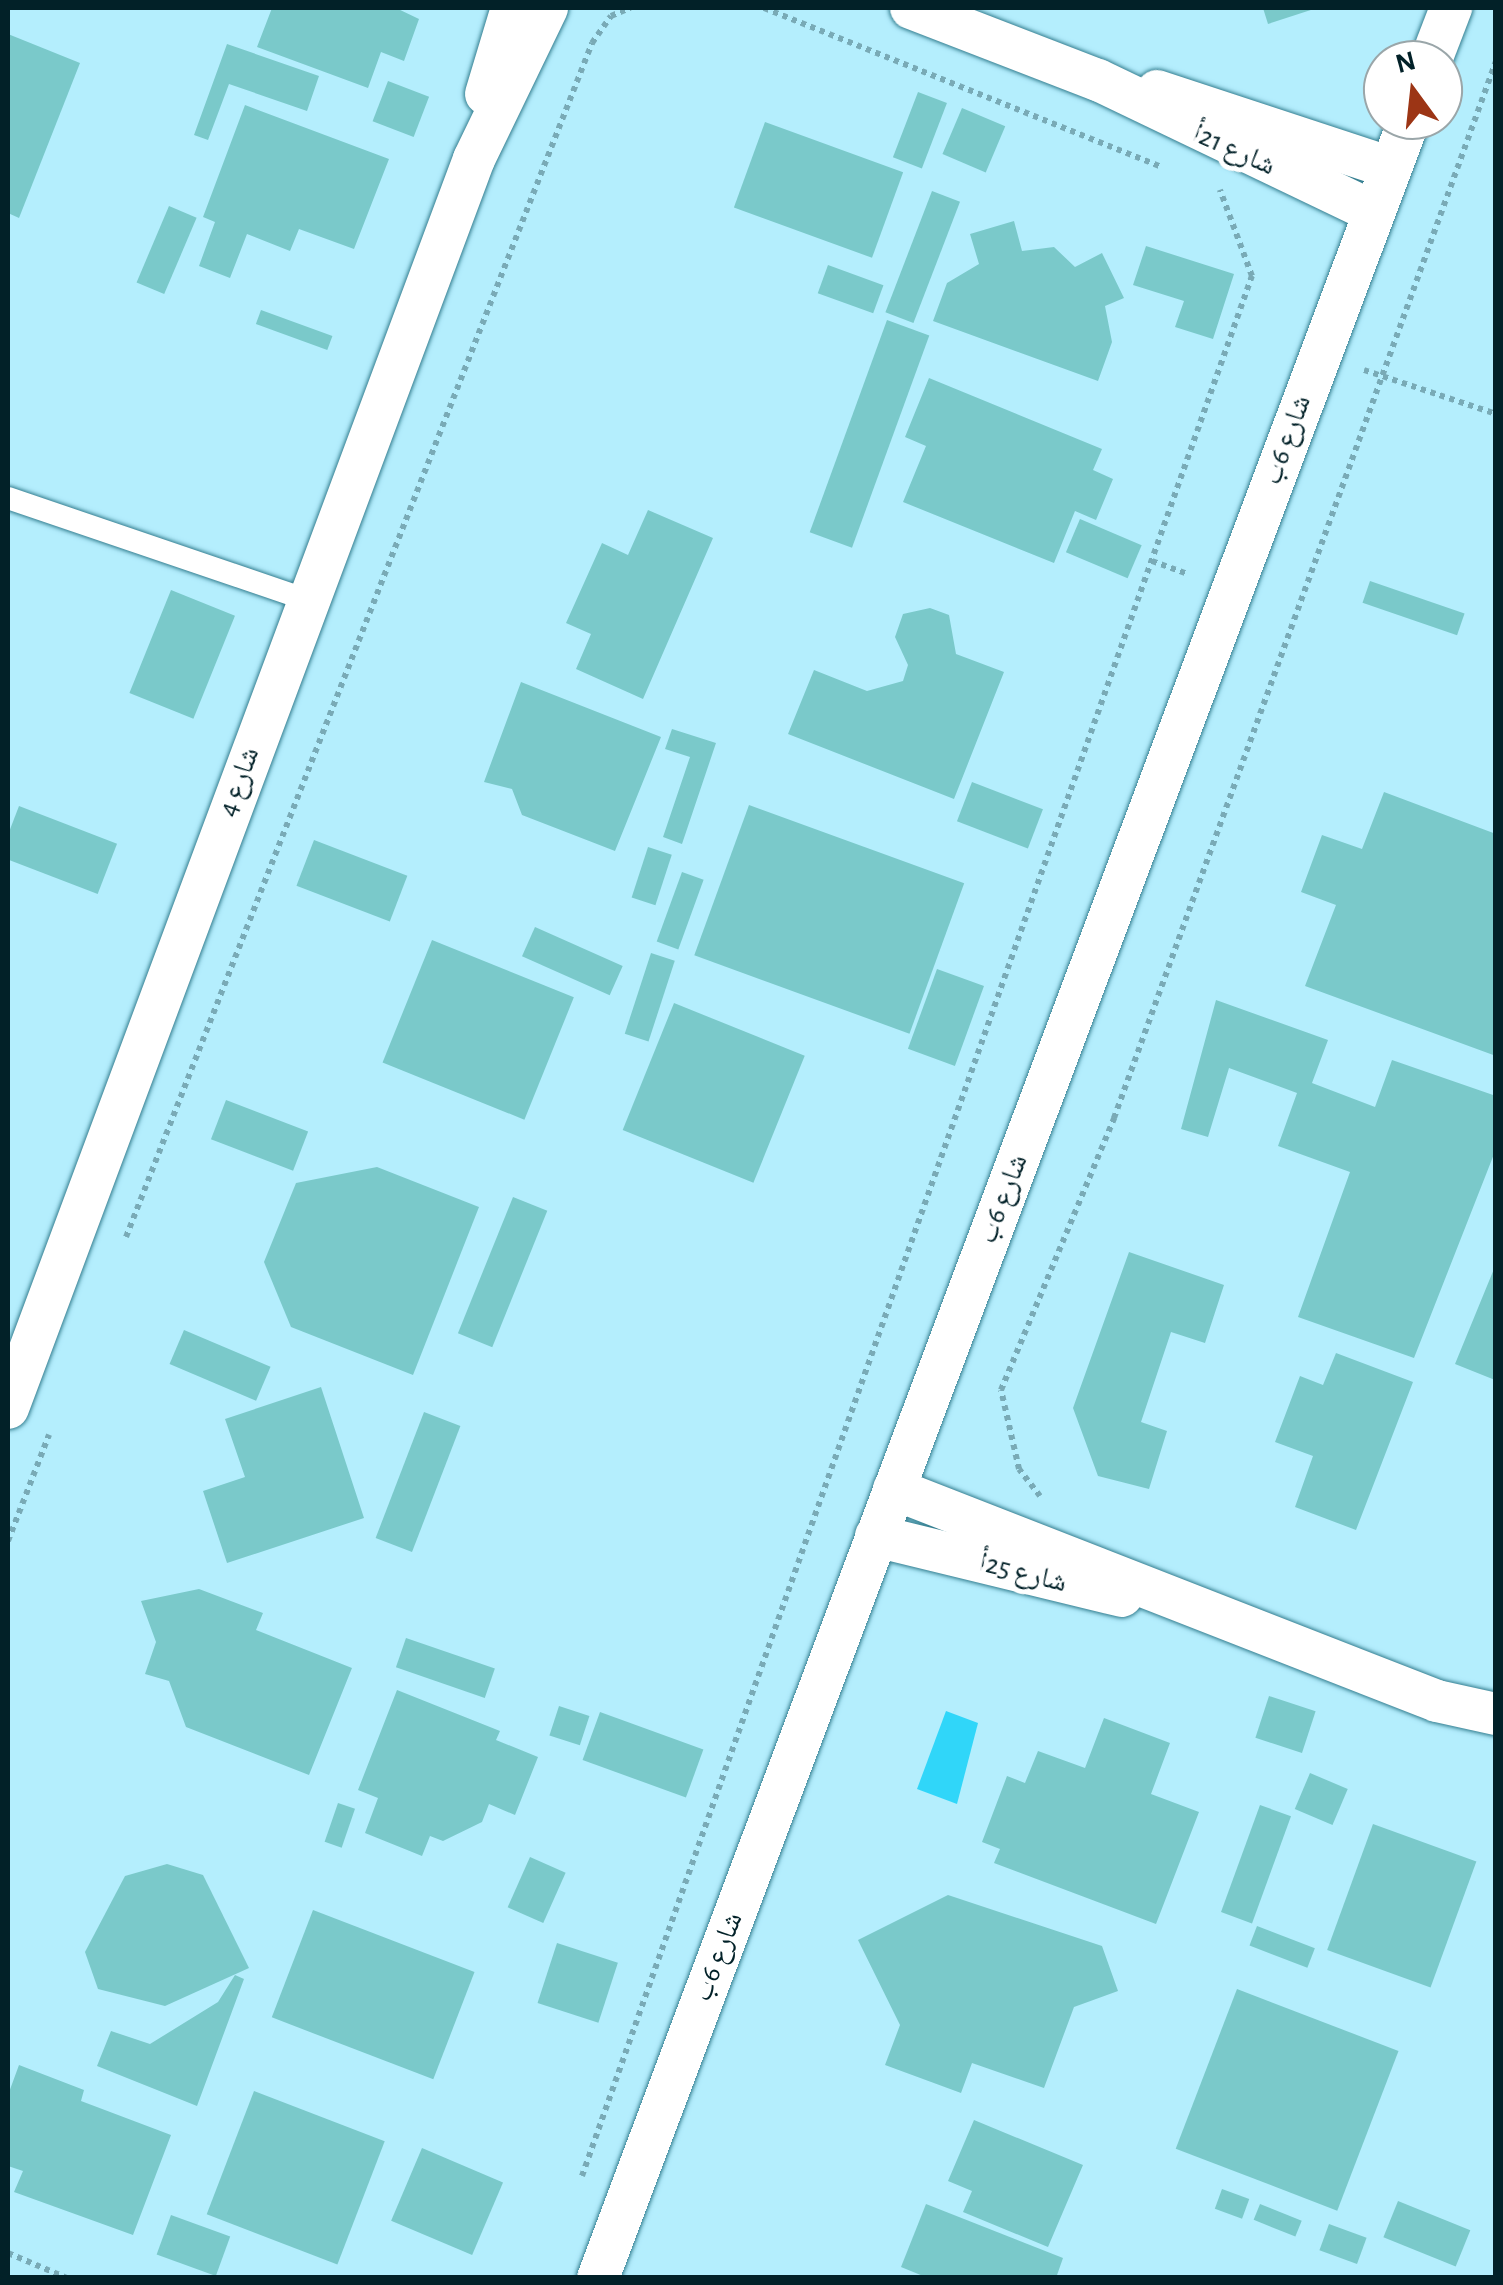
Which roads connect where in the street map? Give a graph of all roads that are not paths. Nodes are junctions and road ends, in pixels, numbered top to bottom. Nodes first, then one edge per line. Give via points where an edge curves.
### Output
1 (512, 8) edge
2 (547, 8) edge
3 (910, 8) edge
4 (1451, 8) edge
5 (1439, 40) edge
6 (1098, 80) junction
7 (1401, 140) edge
8 (474, 158) junction
9 (1391, 168) junction
10 (1374, 212) junction
11 (8, 498) edge
12 (307, 600) junction
13 (8, 1408) edge
14 (894, 1489) junction
15 (876, 1536) junction
16 (1172, 1600) junction
17 (1437, 1701) junction
18 (1496, 1714) edge
19 (1496, 1739) edge
20 (598, 2278) edge

1 - 8 street, شارع 4
2 - 8 street, شارع 4
3 - 6 street, شارع 21أ
4 - 5 street
6 - 9 street, شارع 21أ via 1178,96
6 - 10 street, شارع 21أ
7 - 9 street, شارع 6ب
8 - 12 street, شارع 4
9 - 10 street, شارع 6ب
10 - 14 street, شارع 6ب
11 - 12 lane
12 - 13 street, شارع 4
14 - 15 street, شارع 6ب
14 - 16 street, شارع 25أ
15 - 16 street, شارع 25أ
15 - 20 street, شارع 6ب
16 - 17 street, شارع 25أ
17 - 18 street, شارع 25أ
17 - 19 street, شارع 25أ

